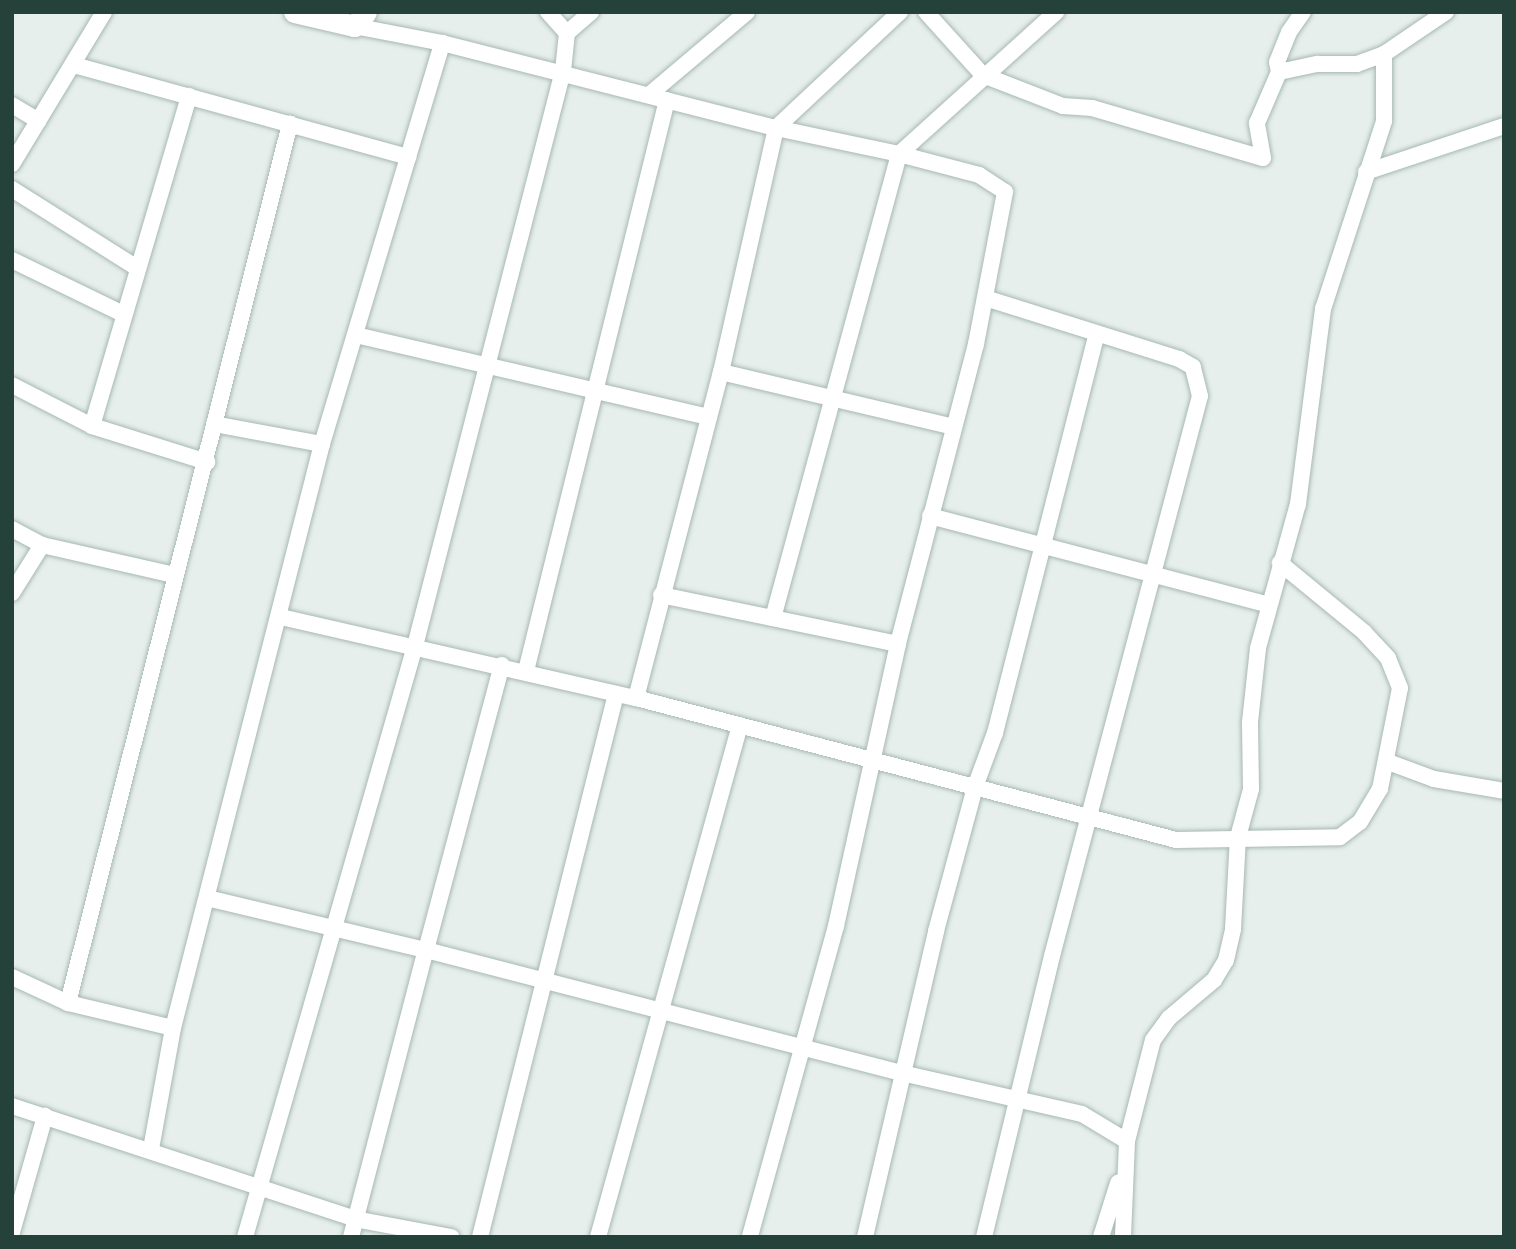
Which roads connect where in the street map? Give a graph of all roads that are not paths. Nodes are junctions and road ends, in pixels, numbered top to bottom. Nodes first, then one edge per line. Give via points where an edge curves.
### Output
1 (104, 12) edge
2 (294, 12) edge
3 (548, 12) edge
4 (591, 12) edge
5 (747, 12) edge
6 (900, 12) edge
7 (926, 12) edge
8 (1056, 12) edge
9 (1446, 12) edge
10 (1298, 14) edge
11 (346, 18) edge
12 (567, 33) junction
13 (442, 43) junction
14 (1384, 54) junction
15 (74, 65) junction
16 (563, 71) junction
17 (1279, 72) junction
18 (983, 75) junction
19 (650, 94) junction
20 (189, 96) junction
21 (667, 100) junction
22 (12, 106) edge
23 (39, 121) junction
24 (290, 124) junction
25 (1504, 126) edge
26 (776, 128) junction
27 (900, 153) junction
28 (409, 157) junction
29 (12, 164) edge
30 (1366, 172) junction
31 (12, 189) edge
32 (12, 260) edge
33 (137, 268) junction
34 (985, 298) junction
35 (123, 314) junction
36 (1097, 334) junction
37 (356, 335) junction
38 (487, 364) junction
39 (721, 372) junction
40 (12, 385) edge
41 (595, 390) junction
42 (834, 395) junction
43 (708, 417) junction
44 (215, 424) junction
45 (92, 426) junction
46 (954, 428) junction
47 (323, 444) junction
48 (207, 462) junction
49 (930, 516) junction
50 (12, 529) edge
51 (42, 545) junction
52 (1041, 546) junction
53 (1280, 563) junction
54 (174, 575) junction
55 (1153, 576) junction
56 (12, 593) edge
57 (661, 595) junction
58 (1269, 605) junction
59 (281, 617) junction
60 (773, 618) junction
61 (898, 644) junction
62 (415, 646) junction
63 (502, 666) junction
64 (526, 671) junction
65 (616, 694) junction
66 (636, 698) junction
67 (740, 725) junction
68 (873, 759) junction
69 (1388, 762) junction
70 (975, 787) junction
71 (1504, 791) edge
72 (1087, 820) junction
73 (1238, 837) junction
74 (207, 898) junction
75 (332, 928) junction
76 (426, 950) junction
77 (12, 978) edge
78 (542, 980) junction
79 (68, 1003) junction
80 (661, 1009) junction
81 (173, 1028) junction
82 (802, 1047) junction
83 (906, 1074) junction
84 (1019, 1102) junction
85 (13, 1108) edge
86 (45, 1116) junction
87 (1127, 1141) junction
88 (151, 1149) junction
89 (1125, 1161) junction
90 (257, 1184) junction
91 (355, 1219) junction
92 (12, 1232) edge
93 (245, 1237) edge
94 (351, 1237) edge
95 (451, 1237) edge
96 (480, 1237) edge
97 (598, 1237) edge
98 (750, 1237) edge
99 (865, 1237) edge
100 (984, 1237) edge
101 (1101, 1237) edge
102 (1123, 1237) edge

1 - 15 street
2 - 11 street
3 - 12 street
4 - 12 street
5 - 19 street
6 - 26 street
7 - 18 street
8 - 18 street
9 - 14 street
10 - 17 street via 1277,62
11 - 13 street
12 - 16 street
13 - 16 street
13 - 28 street
14 - 17 street via 1357,64 1318,64
14 - 30 street via 1384,121
15 - 20 street
15 - 23 street
16 - 19 street
16 - 38 street
17 - 18 street via 1257,123 1263,158 1091,108 1063,106
18 - 27 street
19 - 21 street
20 - 24 street
20 - 33 street
21 - 26 street
21 - 41 street
22 - 23 street
23 - 29 street
24 - 28 street
24 - 44 street
25 - 30 street
26 - 27 street
26 - 39 street
27 - 34 street via 979,175 1005,192
27 - 42 street
28 - 37 street
30 - 53 street via 1323,310 1298,504
31 - 33 street
32 - 35 street
33 - 35 street
34 - 36 street
34 - 46 street
35 - 45 street
36 - 52 street
36 - 55 street via 1179,359 1193,367 1199,380 1200,396
37 - 38 street
37 - 47 street
38 - 41 street
38 - 62 street
39 - 42 street
39 - 43 street
40 - 45 street
41 - 43 street
41 - 64 street
42 - 46 street
42 - 60 street
43 - 57 street
44 - 47 street
44 - 48 street
45 - 48 street
46 - 49 street
47 - 59 street
48 - 54 street
49 - 52 street
49 - 61 street
50 - 51 street
51 - 54 street
51 - 56 street
52 - 55 street
52 - 70 street via 995,733
53 - 58 street
53 - 69 street via 1364,632 1388,658 1400,688
54 - 79 street
55 - 58 street
55 - 72 street
57 - 60 street
57 - 66 street
58 - 73 street via 1258,648 1250,722 1251,789
59 - 62 street
59 - 74 street
60 - 61 street
61 - 68 street
62 - 63 street
62 - 75 street
63 - 64 street
63 - 76 street
64 - 65 street
65 - 66 street
65 - 78 street
66 - 67 street
67 - 68 street
67 - 80 street
68 - 70 street
68 - 82 street via 836,926
69 - 71 street via 1434,779
69 - 73 street via 1371,809 1348,833 1330,838
70 - 72 street
70 - 83 street via 936,931
72 - 73 street via 1176,840
72 - 84 street
73 - 87 street via 1233,929 1226,960 1214,980 1169,1018 1153,1040
74 - 75 street
74 - 81 street
75 - 76 street
75 - 90 street
76 - 78 street
76 - 91 street
77 - 79 street
78 - 80 street
78 - 96 street
79 - 81 street
80 - 82 street
80 - 97 street
81 - 88 street
82 - 83 street
82 - 98 street
83 - 84 street
83 - 99 street
84 - 87 street via 1082,1114
84 - 100 street
85 - 86 street
86 - 88 street
86 - 92 street
87 - 89 street
88 - 90 street
89 - 101 street
89 - 102 street
90 - 91 street
90 - 93 street
91 - 94 street
91 - 95 street

